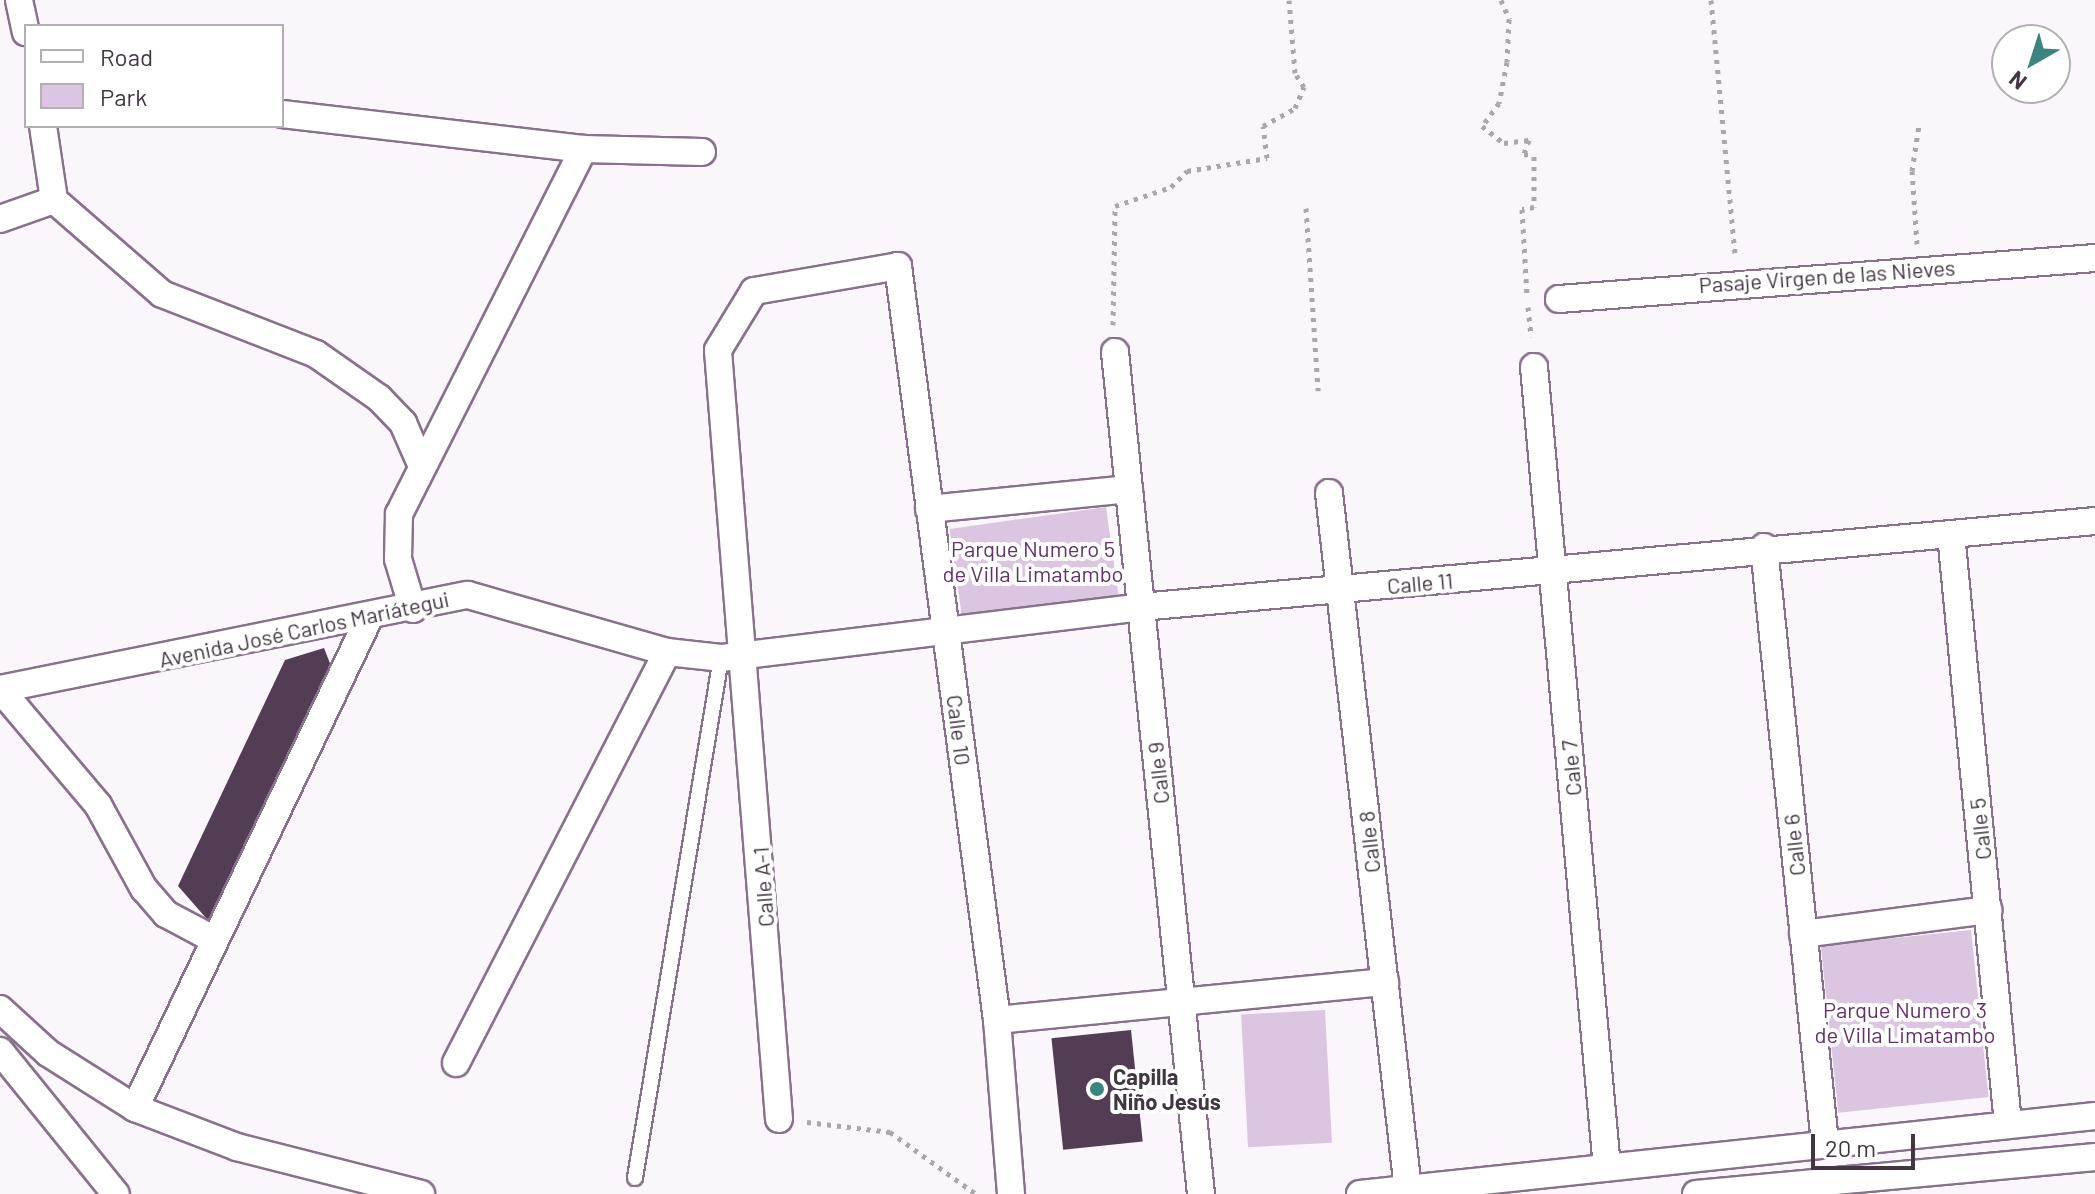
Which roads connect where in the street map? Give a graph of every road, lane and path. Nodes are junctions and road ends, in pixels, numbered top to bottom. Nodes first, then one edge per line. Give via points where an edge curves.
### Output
1 (19, 0) edge
2 (1289, 0) edge
3 (1501, 0) edge
4 (1711, 0) edge
5 (24, 24) edge
6 (284, 114) edge
7 (1919, 125) dead end
8 (43, 128) edge
9 (583, 149) junction
10 (702, 152) dead end
11 (54, 200) junction
12 (1306, 208) dead end
13 (0, 219) edge
14 (2095, 258) edge
15 (898, 266) joint
16 (1918, 269) junction
17 (1736, 283) junction
18 (1559, 299) dead end
19 (1115, 352) joint
20 (1534, 367) joint
21 (1318, 391) dead end
22 (420, 462) junction
23 (1129, 489) junction
24 (1329, 493) dead end
25 (929, 509) junction
26 (2095, 521) edge
27 (1951, 534) junction
28 (1764, 547) junction
29 (1553, 570) junction
30 (1341, 591) junction
31 (1141, 607) junction
32 (413, 609) junction
33 (369, 618) junction
34 (946, 633) junction
35 (667, 652) junction
36 (734, 656) junction
37 (0, 689) edge
38 (1988, 910) junction
39 (1803, 934) junction
40 (213, 939) junction
41 (1385, 982) junction
42 (1181, 999) junction
43 (0, 1009) edge
44 (997, 1020) junction
45 (0, 1051) edge
46 (456, 1063) dead end
47 (135, 1108) junction
48 (2095, 1116) edge
49 (779, 1119) joint
50 (2008, 1124) junction
51 (1825, 1143) junction
52 (2095, 1157) edge
53 (1607, 1168) junction
54 (635, 1178) dead end
55 (1408, 1190) junction
56 (116, 1194) edge
57 (421, 1194) edge
58 (976, 1194) edge
59 (1011, 1194) edge
60 (1201, 1194) edge
61 (1360, 1194) edge
62 (1696, 1194) edge

1 - 5 street
2 - 19 path via 1295,73 1304,87 1295,108 1263,126 1267,158 1187,171 1171,187 1115,206
3 - 20 path via 1509,19 1507,62 1499,103 1482,126 1504,143 1529,140 1524,154 1534,156 1536,165 1534,207 1522,209
4 - 17 path
6 - 9 street
7 - 16 path via 1912,171
8 - 11 street
9 - 10 street
9 - 22 street
11 - 13 street
11 - 22 street via 162,294 316,354 379,398 403,423
12 - 21 path
14 - 16 street, Pasaje Virgen de las Nieves
15 - 25 street, Calle 10
15 - 36 street, Calle A-1 via 754,291 718,350
16 - 17 street, Pasaje Virgen de las Nieves
17 - 18 street, Pasaje Virgen de las Nieves
19 - 23 street, Calle 9
20 - 29 street, Cale 7
22 - 32 street via 399,514 398,559
23 - 25 street
23 - 31 street, Calle 9
24 - 30 street, Calle 8
25 - 34 street, Calle 10
26 - 27 street, Calle 11
27 - 28 street, Calle 11
27 - 38 street, Calle 5
28 - 29 street, Calle 11
28 - 39 street, Calle 6
29 - 30 street, Calle 11
29 - 53 street, Cale 7
30 - 31 street, Calle 11
30 - 41 street, Calle 8
31 - 34 street, Calle 11
31 - 42 street, Calle 9
32 - 33 street, Avenida José Carlos Mariátegui
32 - 35 street, Avenida José Carlos Mariátegui via 468,595
33 - 37 street, Avenida José Carlos Mariátegui
33 - 40 street
34 - 36 street, Calle 11
34 - 44 street, Calle 10
35 - 36 street, Avenida José Carlos Mariátegui
35 - 46 street
36 - 49 street, Calle A-1
36 - 54 lane
37 - 40 street via 98,805 144,889 166,914
38 - 39 street
38 - 50 street, Calle 5
39 - 51 street, Calle 6
40 - 47 street
41 - 42 street
41 - 55 street, Calle 8
42 - 44 street
42 - 60 street, Calle 9
43 - 47 street via 48,1053
44 - 59 street, Calle 10
45 - 56 street
47 - 57 street via 264,1155
48 - 50 street
49 - 58 path via 890,1132
50 - 51 street
51 - 53 street
52 - 62 street
53 - 55 street
55 - 61 street

